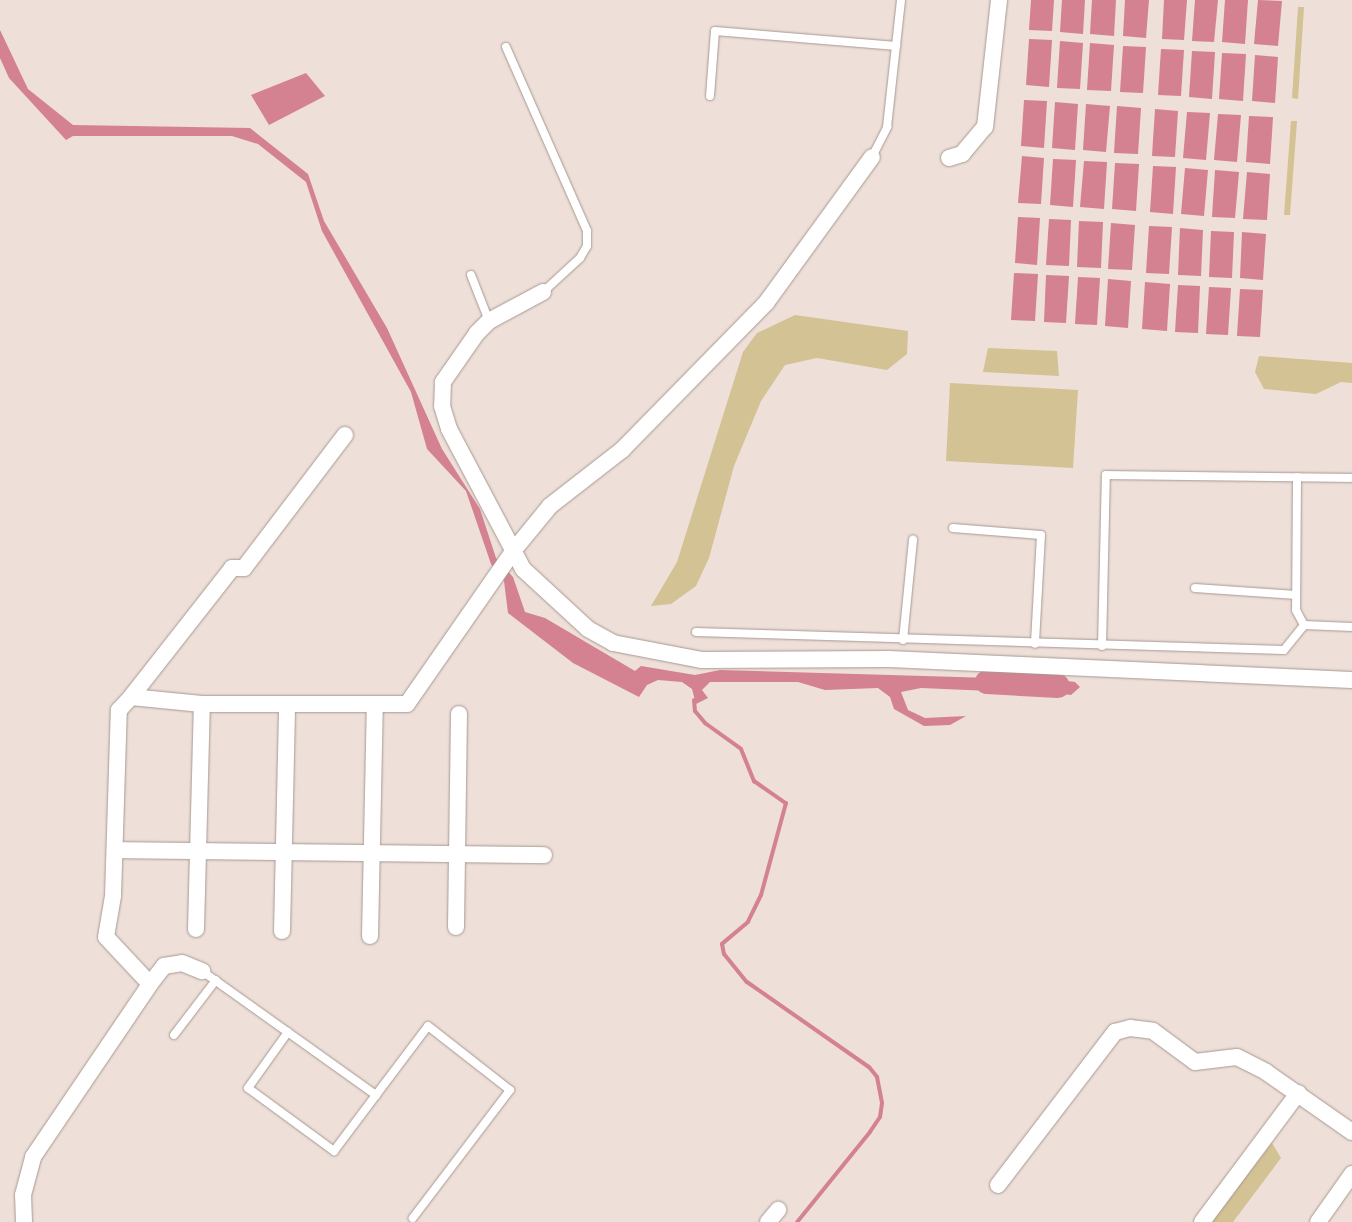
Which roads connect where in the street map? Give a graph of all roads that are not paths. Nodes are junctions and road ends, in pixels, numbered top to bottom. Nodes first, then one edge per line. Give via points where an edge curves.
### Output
1 (901, 0) edge
2 (999, 0) edge
3 (896, 46) junction
4 (506, 47) dead end
5 (710, 96) dead end
6 (872, 158) joint
7 (949, 158) dead end
8 (471, 275) dead end
9 (543, 292) joint
10 (489, 321) junction
11 (345, 435) dead end
12 (1297, 477) junction
13 (1352, 478) edge
14 (953, 528) dead end
15 (913, 539) dead end
16 (514, 550) junction
17 (1195, 588) dead end
18 (1296, 595) junction
19 (1304, 625) junction
20 (1352, 627) edge
21 (696, 632) dead end
22 (903, 640) junction
23 (1035, 644) junction
24 (1102, 646) junction
25 (1352, 680) edge
26 (131, 697) junction
27 (202, 704) junction
28 (287, 706) junction
29 (375, 706) junction
30 (459, 714) dead end
31 (199, 849) junction
32 (115, 850) junction
33 (285, 852) junction
34 (368, 852) junction
35 (456, 853) junction
36 (544, 855) dead end
37 (456, 927) dead end
38 (196, 929) dead end
39 (282, 931) dead end
40 (370, 936) dead end
41 (202, 971) joint
42 (216, 980) junction
43 (150, 984) junction
44 (288, 1032) junction
45 (174, 1035) dead end
46 (1298, 1093) junction
47 (376, 1095) junction
48 (1352, 1132) edge
49 (1352, 1174) edge
50 (998, 1185) dead end
51 (413, 1218) dead end
52 (24, 1222) edge
53 (1202, 1222) edge
54 (1318, 1222) edge

1 - 3 lane
2 - 7 street via 985,127 962,154
3 - 5 lane via 715,31
3 - 6 lane via 887,127
4 - 9 lane via 587,231 587,246 580,258
6 - 16 street via 766,303 622,450 550,506
8 - 10 lane
9 - 10 street
10 - 16 street via 443,382 442,406 449,429
11 - 26 street via 244,568 232,568
12 - 13 lane
12 - 18 lane
12 - 24 lane via 1106,475
14 - 23 lane via 1040,535
15 - 22 lane
16 - 25 street via 533,582 588,629 613,643 643,652 702,660 889,659
16 - 29 street via 406,704
17 - 18 lane
18 - 19 lane via 1296,610
19 - 20 lane
19 - 24 lane via 1284,650
21 - 22 lane
22 - 23 lane
23 - 24 lane
26 - 27 street
26 - 32 street via 119,710
27 - 28 street
27 - 31 street
28 - 29 street
28 - 33 street
29 - 34 street
30 - 35 street
31 - 32 street
31 - 33 street
31 - 38 street
32 - 43 street via 106,937
33 - 34 street
33 - 39 street
34 - 35 street
34 - 40 street
35 - 36 street
35 - 37 street
41 - 42 lane
41 - 43 street via 182,963 164,966
42 - 44 lane
42 - 45 lane
43 - 52 street via 33,1158 23,1195
44 - 47 lane
44 - 47 lane via 248,1088 334,1151
46 - 48 street
46 - 50 street via 1237,1057 1195,1062 1153,1031 1130,1028 1115,1032
46 - 53 street
47 - 51 lane via 428,1026 510,1090
49 - 54 street

